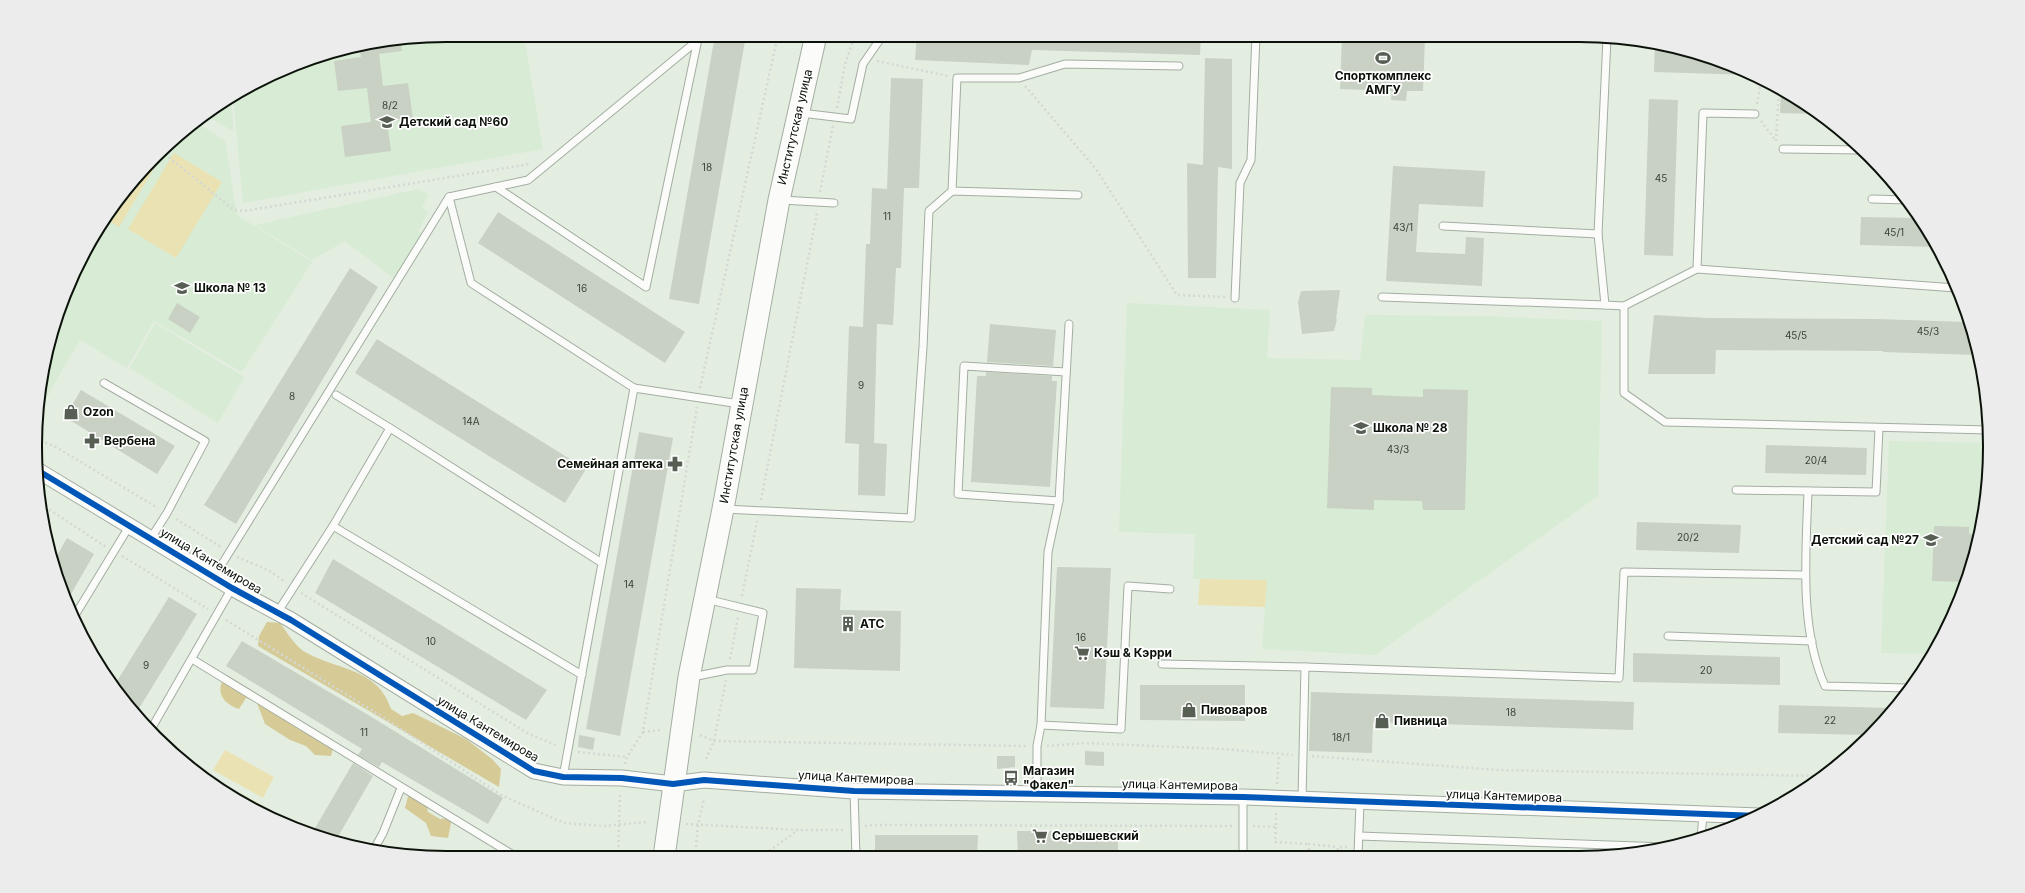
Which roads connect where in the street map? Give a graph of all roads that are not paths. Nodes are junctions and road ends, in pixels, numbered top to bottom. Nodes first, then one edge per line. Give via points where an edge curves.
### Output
1 (692, 42) edge
2 (697, 42) edge
3 (809, 42) edge
4 (878, 42) edge
5 (1256, 42) edge
6 (1607, 43) edge
7 (1179, 66) dead end
8 (798, 113) junction
9 (1756, 114) road end
10 (1783, 149) road end
11 (1854, 150) edge
12 (496, 187) junction
13 (952, 191) junction
14 (1078, 195) dead end
15 (449, 197) junction
16 (1872, 199) dead end
17 (779, 200) junction
18 (1899, 200) edge
19 (834, 203) dead end
20 (1443, 226) dead end
21 (1598, 234) junction
22 (1697, 268) junction
23 (1950, 288) edge
24 (1382, 297) dead end
25 (1235, 298) road end
26 (1605, 305) junction
27 (1624, 306) junction
28 (1069, 324) dead end
29 (1066, 372) junction
30 (104, 383) dead end
31 (634, 388) junction
32 (336, 395) dead end
33 (742, 404) junction
34 (390, 428) junction
35 (1878, 428) junction
36 (1982, 430) edge
37 (43, 474) edge
38 (1736, 490) dead end
39 (1808, 491) junction
40 (1059, 501) junction
41 (723, 509) junction
42 (130, 525) junction
43 (333, 526) junction
44 (151, 538) junction
45 (602, 563) junction
46 (1805, 575) junction
47 (214, 577) junction
48 (232, 588) junction
49 (1170, 589) dead end
50 (705, 599) junction
51 (78, 611) edge
52 (277, 613) junction
53 (1668, 636) dead end
54 (1812, 641) junction
55 (192, 659) junction
56 (1162, 664) dead end
57 (1305, 667) junction
58 (582, 675) junction
59 (690, 677) junction
60 (1903, 688) edge
61 (153, 725) edge
62 (1041, 725) junction
63 (563, 777) junction
64 (674, 784) junction
65 (401, 788) junction
66 (854, 791) junction
67 (1037, 795) junction
68 (1243, 797) junction
69 (1302, 799) junction
70 (1360, 802) junction
71 (1703, 814) junction
72 (1733, 820) edge
73 (1702, 832) edge
74 (1359, 836) junction
75 (376, 845) edge
76 (1645, 845) edge
77 (506, 851) edge
78 (665, 851) edge
79 (856, 851) edge
80 (1243, 851) edge
81 (1358, 851) edge

1 - 12 lane via 528,180
2 - 12 lane via 646,287
3 - 8 main road, Институтская улица
4 - 8 lane via 863,64 850,119
5 - 25 lane via 1251,160 1240,183
6 - 21 lane
7 - 13 lane via 1066,64 1019,78 956,78
8 - 17 main road, Институтская улица
9 - 22 lane via 1703,113
10 - 11 lane
12 - 15 lane
13 - 14 lane
13 - 41 lane via 929,211 911,518
15 - 31 lane via 472,283
15 - 47 lane
16 - 18 lane
17 - 19 lane
17 - 33 main road, Институтская улица
20 - 21 lane
21 - 26 lane
22 - 23 lane
22 - 27 lane
24 - 26 lane
26 - 27 lane
27 - 35 lane via 1624,393 1665,422
28 - 29 lane
29 - 40 lane
29 - 40 lane via 964,366 958,494
30 - 44 lane via 205,441
31 - 33 lane
31 - 45 lane
32 - 34 lane
33 - 41 main road, Институтская улица
34 - 43 lane
34 - 45 lane
35 - 36 lane
35 - 39 lane via 1876,492
37 - 42 street, улица Кантемирова
38 - 39 lane
39 - 46 lane
40 - 62 lane via 1048,552
41 - 50 main road, Институтская улица
42 - 44 street, улица Кантемирова
42 - 51 lane
43 - 52 lane
43 - 58 lane
44 - 47 street, улица Кантемирова
45 - 58 lane
46 - 54 lane
46 - 57 lane via 1624,572 1619,678
47 - 48 street, улица Кантемирова
48 - 52 street, улица Кантемирова
48 - 55 lane via 215,613
49 - 62 lane via 1128,586 1120,729
50 - 59 main road, Институтская улица
50 - 59 lane via 763,613 753,670 727,670
52 - 63 street, улица Кантемирова via 534,771
53 - 54 lane
54 - 60 lane via 1816,665 1825,686
55 - 61 lane
55 - 65 lane
56 - 57 lane
57 - 69 lane
58 - 63 lane
59 - 64 main road, Институтская улица
62 - 67 lane via 1037,746
63 - 64 street, улица Кантемирова via 622,778
64 - 66 street, улица Кантемирова via 704,780
64 - 78 main road, Институтская улица
65 - 75 lane
65 - 77 lane
66 - 67 street, улица Кантемирова
66 - 79 lane
67 - 68 street, улица Кантемирова
68 - 69 street, улица Кантемирова
68 - 80 lane
69 - 70 street, улица Кантемирова
70 - 71 street, улица Кантемирова
70 - 74 lane
71 - 72 street, улица Кантемирова
71 - 73 lane
74 - 76 lane
74 - 81 lane

